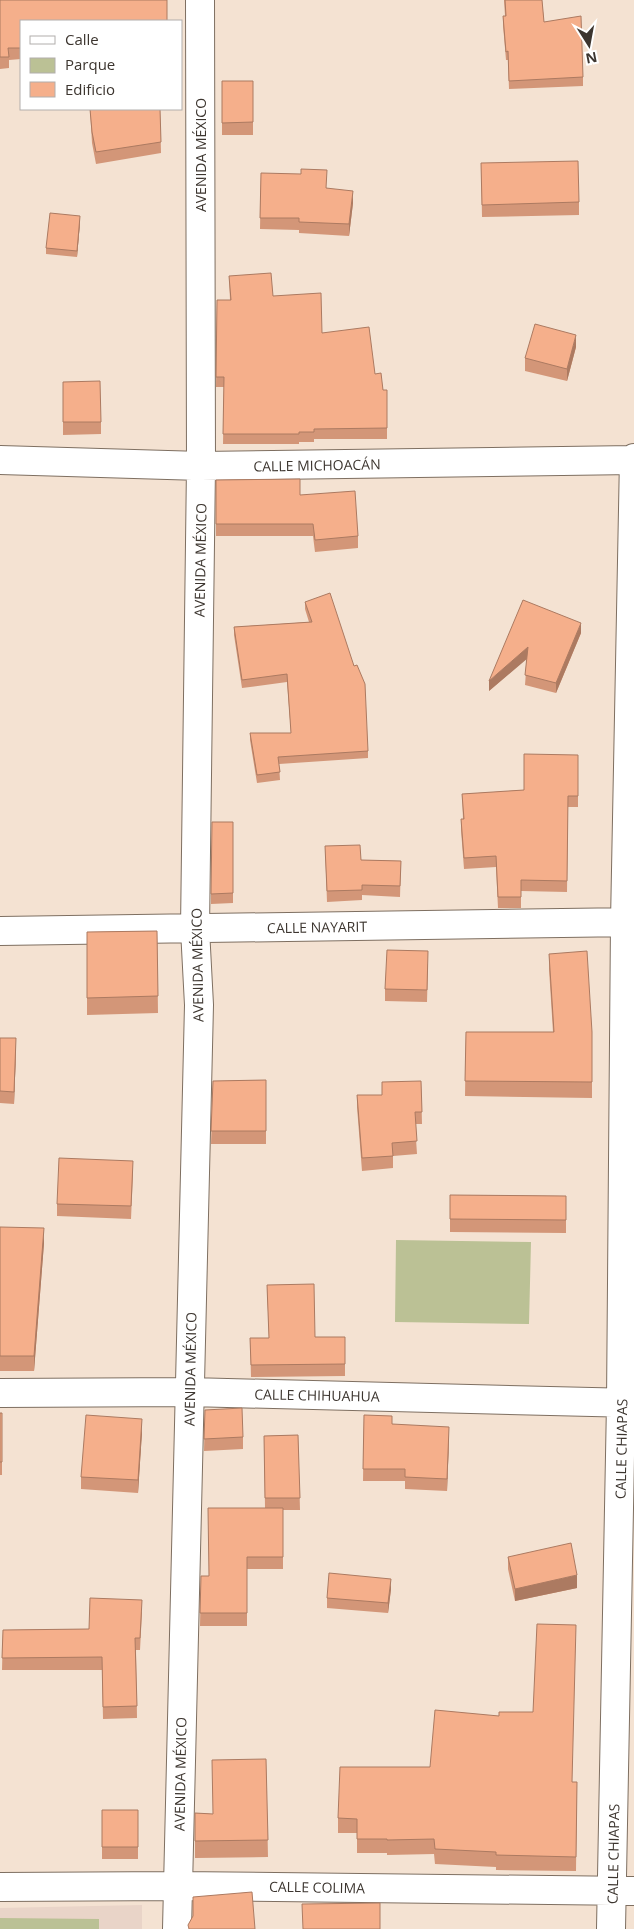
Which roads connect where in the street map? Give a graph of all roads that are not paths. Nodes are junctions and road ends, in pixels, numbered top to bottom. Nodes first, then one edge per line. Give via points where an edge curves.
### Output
1 (200, 0) edge
2 (634, 459) edge
3 (0, 460) edge
4 (201, 466) junction
5 (630, 922) edge
6 (195, 929) junction
7 (0, 931) edge
8 (189, 1392) junction
9 (0, 1393) edge
10 (628, 1403) edge
11 (0, 1886) edge
12 (178, 1886) junction
13 (623, 1891) edge
14 (177, 1929) edge
15 (612, 1929) edge

1 - 4 street, AVENIDA MÉXICO
2 - 4 street, CALLE MICHOACÁN
2 - 5 street, CALLE CHIAPAS
3 - 4 street, CALLE MICHOACÁN
4 - 6 street, AVENIDA MÉXICO
5 - 6 street, CALLE NAYARIT
5 - 10 street, CALLE CHIAPAS
6 - 7 street, CALLE NAYARIT
6 - 8 street, AVENIDA MÉXICO via 199,1005
8 - 9 street, CALLE CHIHUAHUA
8 - 10 street, CALLE CHIHUAHUA
8 - 12 street, AVENIDA MÉXICO
10 - 13 street, CALLE CHIAPAS
11 - 12 street, CALLE COLIMA
12 - 13 street, CALLE COLIMA
12 - 14 street, AVENIDA MÉXICO
13 - 15 street, CALLE CHIAPAS

